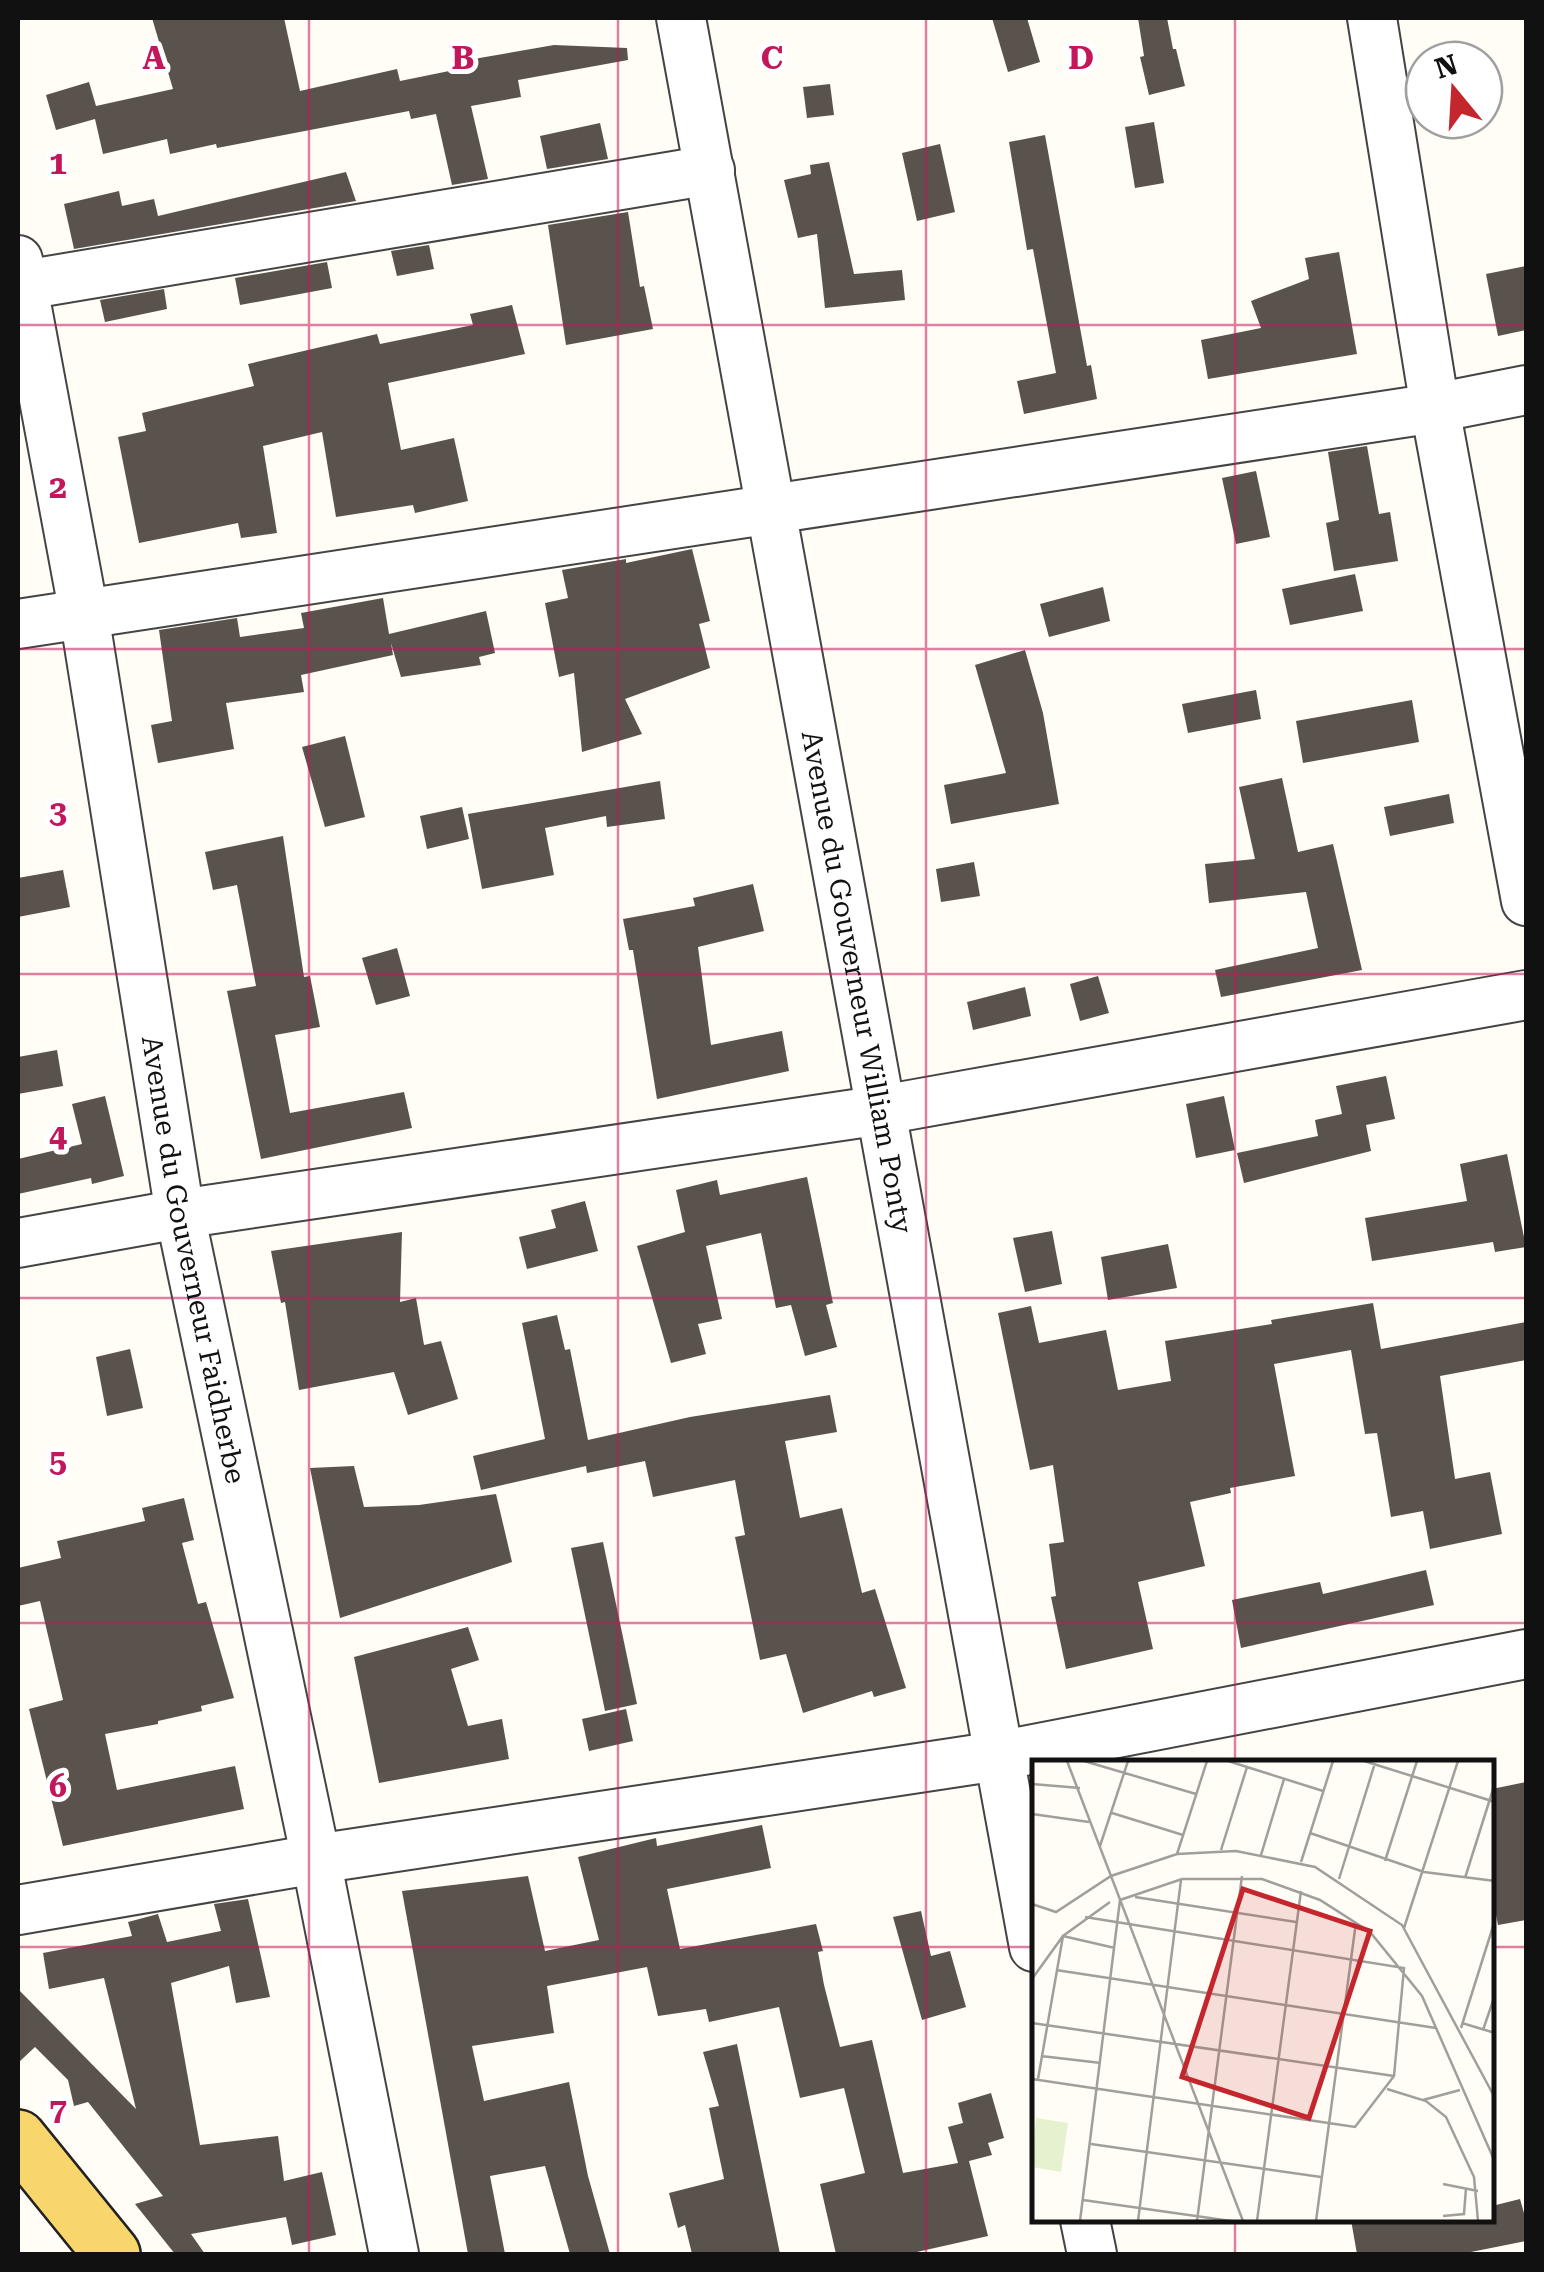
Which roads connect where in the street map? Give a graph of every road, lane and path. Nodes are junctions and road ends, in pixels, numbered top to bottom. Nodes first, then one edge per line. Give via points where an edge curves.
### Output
1 (681, 18) edge
2 (1372, 18) edge
3 (710, 170) junction
4 (19, 277) edge
5 (1526, 390) edge
6 (1435, 408) junction
7 (771, 509) junction
8 (84, 614) junction
9 (18, 624) edge
10 (1526, 901) edge
11 (1526, 995) edge
12 (882, 1110) junction
13 (180, 1214) junction
14 (18, 1243) edge
15 (1526, 1654) edge
16 (998, 1756) junction
17 (316, 1858) junction
18 (18, 1910) edge
19 (1032, 1936) edge
20 (18, 2138) edge
21 (18, 2196) edge
22 (1085, 2222) edge
23 (64, 2254) edge
24 (112, 2254) edge
25 (394, 2254) edge
26 (1092, 2254) edge

1 - 3 street, Avenue du Gouverneur William Ponty
2 - 6 street
3 - 4 street
3 - 7 street, Avenue du Gouverneur William Ponty
4 - 8 street, Avenue du Gouverneur Faidherbe
5 - 6 street
6 - 7 street
6 - 10 street
7 - 8 street
7 - 12 street, Avenue du Gouverneur William Ponty
8 - 9 street
8 - 13 street, Avenue du Gouverneur Faidherbe
11 - 12 street
12 - 13 street
12 - 16 street, Avenue du Gouverneur William Ponty
13 - 14 street
13 - 17 street, Avenue du Gouverneur Faidherbe
15 - 16 street
16 - 17 street
16 - 19 street, Avenue du Gouverneur William Ponty
17 - 18 street
17 - 25 street, Avenue du Gouverneur Faidherbe
20 - 24 main road
21 - 23 main road
22 - 26 street

